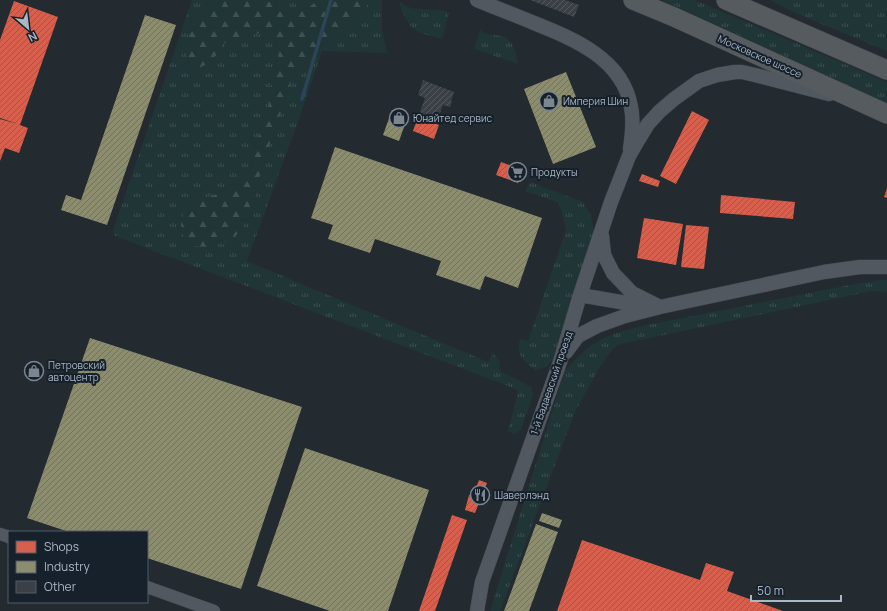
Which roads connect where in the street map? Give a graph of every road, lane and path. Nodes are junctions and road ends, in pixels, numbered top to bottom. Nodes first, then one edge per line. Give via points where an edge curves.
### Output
1 (477, 0) edge
2 (633, 0) edge
3 (726, 0) edge
4 (887, 70) edge
5 (864, 103) junction
6 (887, 114) edge
7 (629, 156) junction
8 (601, 232) junction
9 (887, 267) edge
10 (580, 295) junction
11 (660, 307) junction
12 (561, 359) junction
13 (148, 587) edge
14 (214, 611) edge
15 (477, 611) edge

1 - 7 street via 566,36 585,46 610,66 627,91 631,107
2 - 5 highway, Московское шоссе
3 - 4 highway
5 - 6 highway, Московское шоссе
5 - 7 street via 742,72 717,75 700,81 660,111 648,124
7 - 8 street, 1-й Бадаевский проезд
8 - 10 street, 1-й Бадаевский проезд
8 - 11 street via 604,255 613,273 632,293
9 - 11 street via 860,267 824,272
10 - 11 street
10 - 12 street, 1-й Бадаевский проезд
11 - 12 street via 597,326 578,336
12 - 15 street, 1-й Бадаевский проезд via 482,582
13 - 14 street

